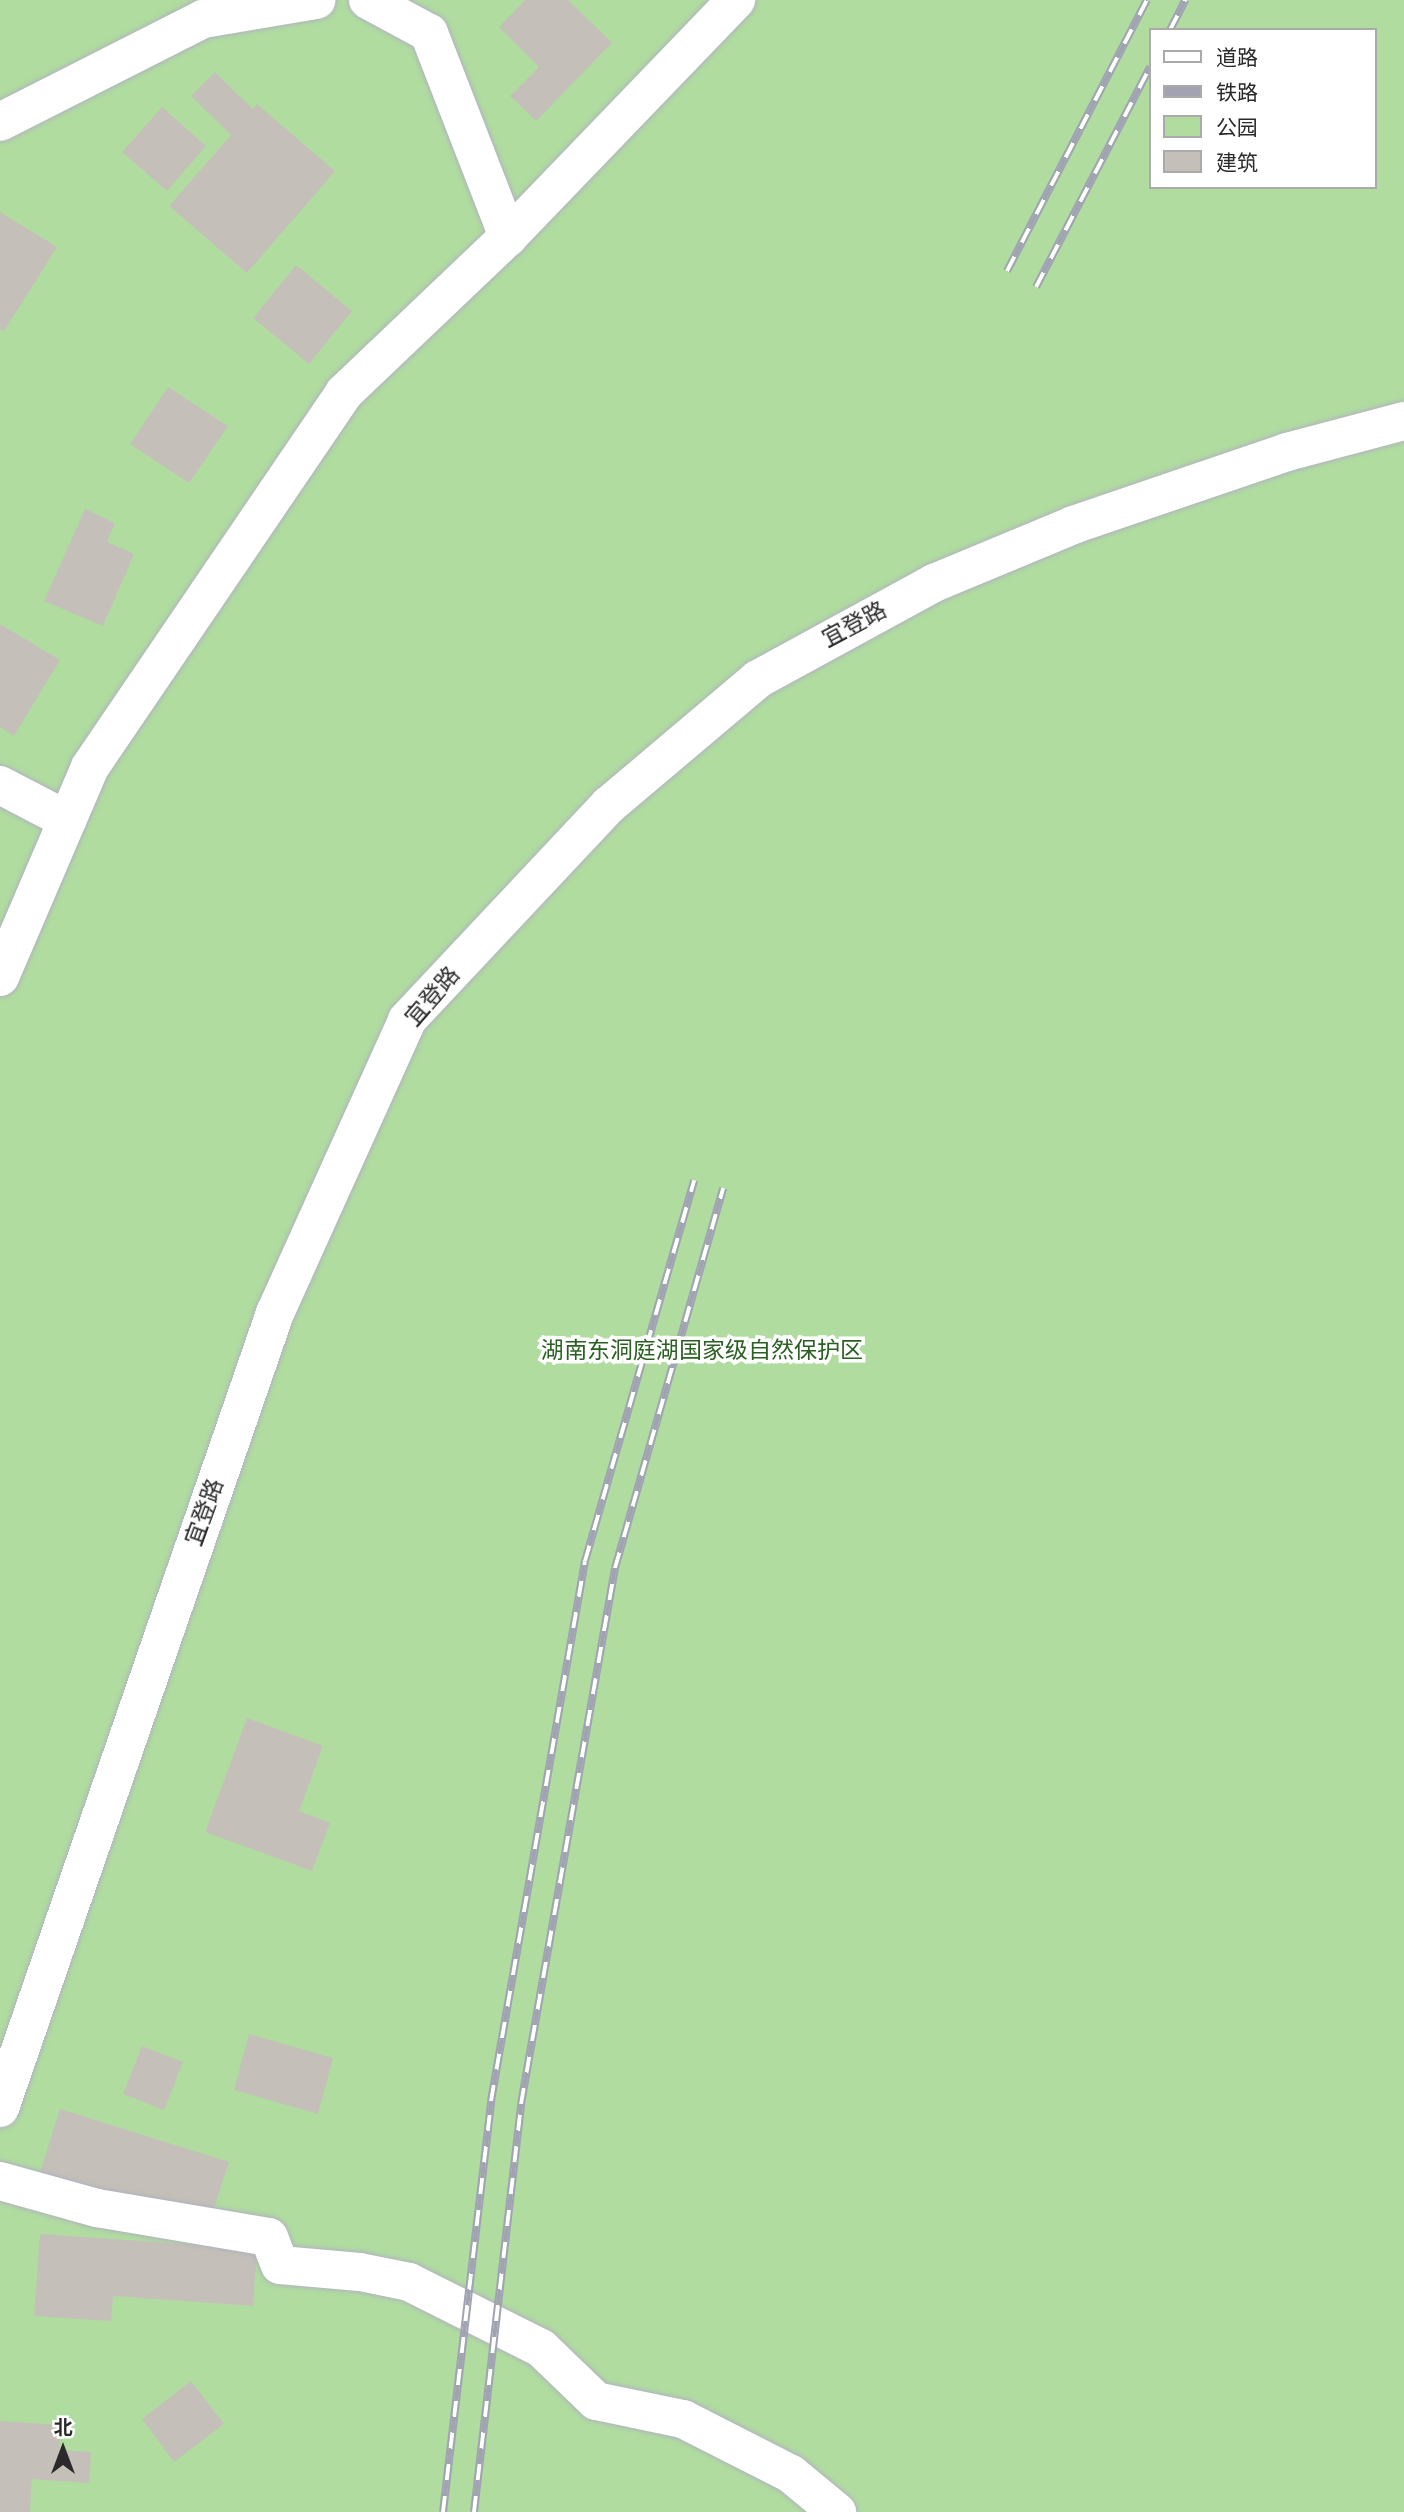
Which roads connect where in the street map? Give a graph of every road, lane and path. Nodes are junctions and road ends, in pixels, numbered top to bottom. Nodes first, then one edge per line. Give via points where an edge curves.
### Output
1 (316, 0) edge
2 (368, 0) edge
3 (736, 0) edge
4 (0, 122) edge
5 (508, 237) junction
6 (1404, 421) edge
7 (0, 785) edge
8 (67, 820) junction
9 (0, 977) edge
10 (0, 2108) edge
11 (0, 2180) edge
12 (837, 2512) edge

1 - 4 street via 203,19
2 - 5 street via 429,33
3 - 5 street
5 - 8 street via 344,393 90,767
6 - 10 street, 宜登路 via 1287,452 1073,525 934,583 779,666 694,729 609,805 407,1020 275,1313
7 - 8 street
8 - 9 street
11 - 12 street via 97,2208 269,2237 280,2265 360,2272 408,2282 541,2348 596,2401 683,2419 791,2474

